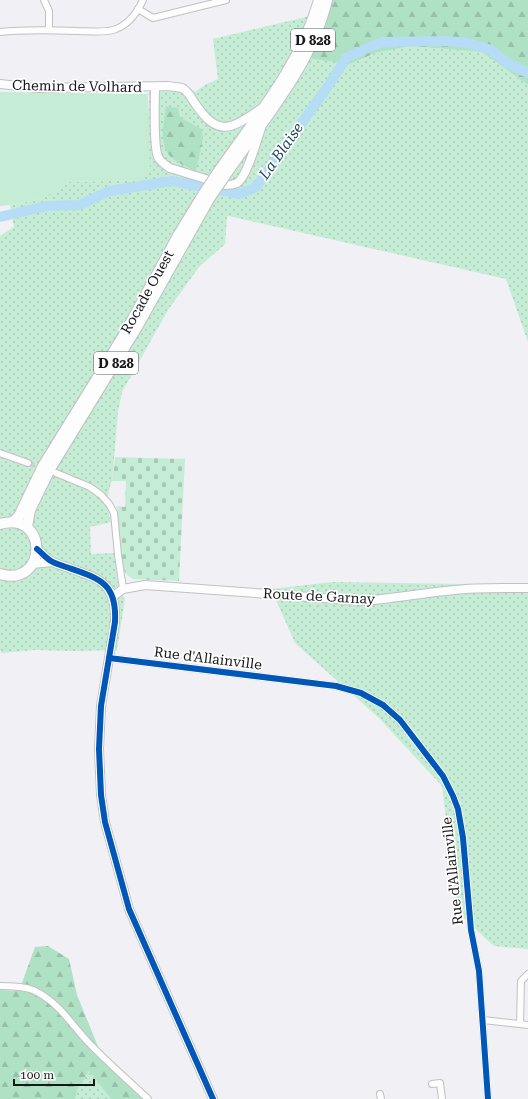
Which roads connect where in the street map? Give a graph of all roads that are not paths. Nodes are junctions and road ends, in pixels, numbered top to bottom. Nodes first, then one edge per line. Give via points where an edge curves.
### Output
1 (44, 0) edge
2 (142, 0) edge
3 (226, 0) edge
4 (319, 0) edge
5 (327, 0) edge
6 (138, 9) junction
7 (49, 30) junction
8 (0, 32) edge
9 (0, 84) edge
10 (154, 87) junction
11 (264, 106) junction
12 (264, 120) junction
13 (220, 176) junction
14 (205, 198) junction
15 (0, 453) edge
16 (28, 463) tunnel mouth
17 (56, 473) dead end
18 (13, 522) junction
19 (0, 524) edge
20 (26, 527) junction
21 (37, 549) junction
22 (52, 562) junction
23 (32, 564) junction
24 (0, 574) edge
25 (528, 588) edge
26 (123, 589) junction
27 (112, 597) junction
28 (109, 658) junction
29 (528, 974) edge
30 (0, 986) edge
31 (483, 1020) junction
32 (520, 1023) junction
33 (528, 1025) edge
34 (432, 1084) dead end
35 (148, 1099) edge
36 (213, 1099) edge
37 (442, 1099) edge
38 (488, 1099) edge

1 - 7 street via 49,11
2 - 6 street
3 - 6 street via 153,18
4 - 11 main road, D 828 via 306,38 288,71
5 - 12 main road, D 828 via 315,36 297,72
6 - 7 street via 128,21 114,30
7 - 8 street
9 - 10 street, Chemin de Volhard via 37,88
10 - 11 street, Chemin de Volhard via 182,88 211,123 224,127 242,122
10 - 12 street via 158,157 170,168 225,185 237,183 241,179
11 - 13 main road, Rocade Ouest / D 828
12 - 13 main road, Rocade Ouest / D 828
13 - 14 main road, Rocade Ouest / D 828, bridge
14 - 18 main road, Rocade Ouest / D 828 via 179,234 125,332 43,466
14 - 20 main road, Rocade Ouest / D 828 via 129,340 50,470 32,505
15 - 16 street
17 - 26 street via 90,488 109,504 114,513
18 - 19 main road
18 - 20 main road
20 - 21 main road via 34,537
21 - 22 street
21 - 23 main road
22 - 23 street
22 - 27 street via 95,576 106,586
23 - 24 main road via 18,575
25 - 26 street, Route de Garnay via 454,590 365,601 145,585
26 - 27 street, Route de Garnay
27 - 28 street via 116,610
28 - 31 street, Rue d'Allainville via 336,686 361,693 383,705 400,720 443,776 458,809
28 - 36 street via 101,706 99,750 101,795 106,822 129,909
29 - 32 street via 521,981
30 - 35 street via 32,990 56,1005 76,1030
31 - 32 street
31 - 38 street, Rue d'Allainville
32 - 33 street
34 - 37 street via 440,1083

